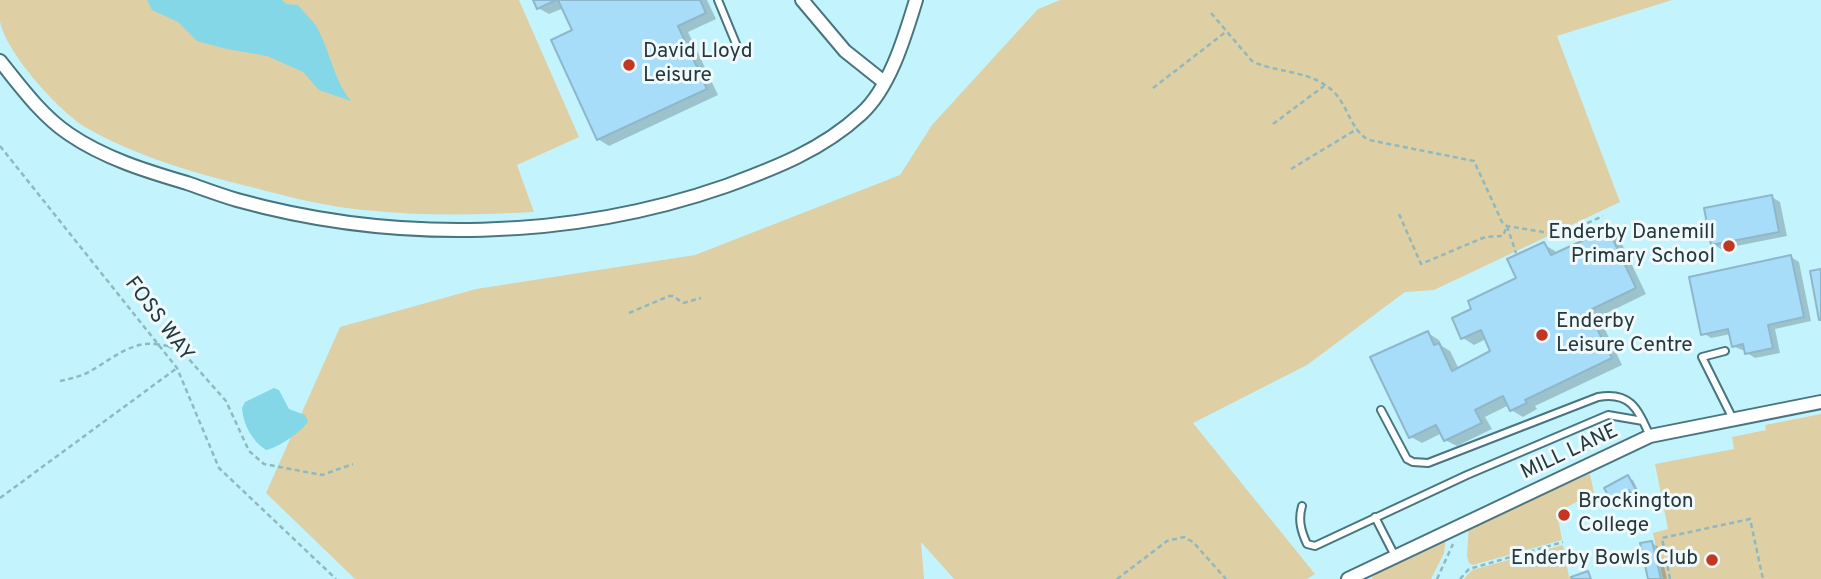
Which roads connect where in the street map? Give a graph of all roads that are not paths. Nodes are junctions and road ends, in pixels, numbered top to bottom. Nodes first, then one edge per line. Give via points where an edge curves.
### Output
1 (718, 0) edge
2 (802, 0) edge
3 (916, 0) edge
4 (739, 51) dead end
5 (0, 61) edge
6 (884, 82) junction
7 (1725, 351) dead end
8 (1821, 402) edge
9 (1381, 410) dead end
10 (1734, 420) junction
11 (1643, 421) junction
12 (1650, 436) junction
13 (1302, 506) dead end
14 (1375, 517) junction
15 (1395, 556) junction
16 (1352, 578) edge

1 - 4 lane
2 - 6 street via 845,51
3 - 6 street
5 - 6 street via 37,106 69,134 150,172 298,213 364,225 446,230 572,223 707,192 817,148 863,113
7 - 10 lane via 1703,357
8 - 10 street, MILL LANE
9 - 11 lane via 1407,459 1428,463 1612,394 1628,401
10 - 12 street, MILL LANE
11 - 12 lane
11 - 14 lane via 1608,415
12 - 15 street, MILL LANE
13 - 14 lane via 1299,522 1310,546
14 - 15 lane
15 - 16 street, MILL LANE

